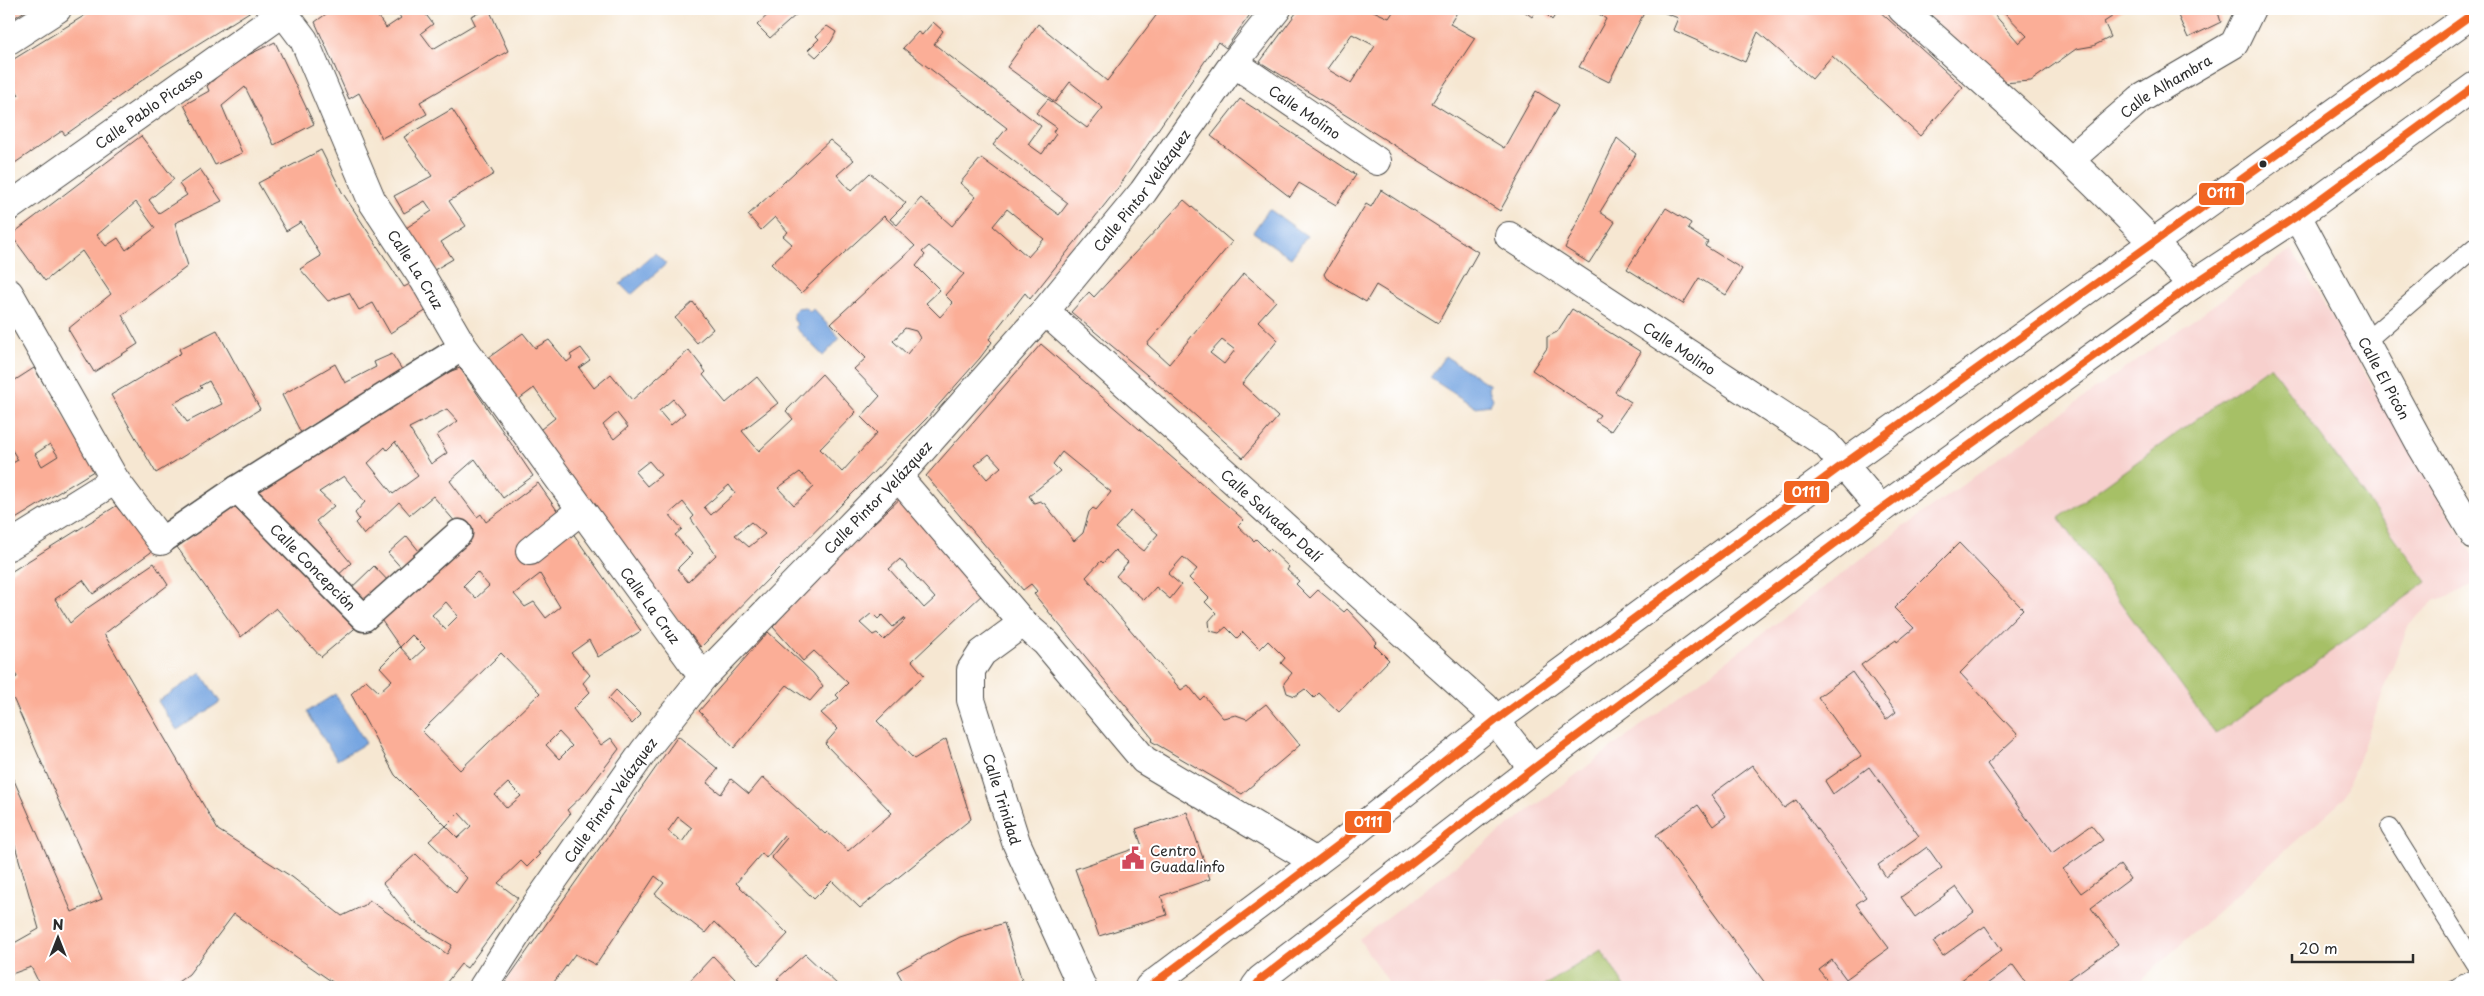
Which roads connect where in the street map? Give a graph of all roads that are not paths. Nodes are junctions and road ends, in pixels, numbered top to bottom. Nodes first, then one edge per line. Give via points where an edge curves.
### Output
1 (58, 9) edge
2 (1278, 9) edge
3 (1902, 9) edge
4 (2251, 9) edge
5 (284, 10) edge
6 (2475, 12) edge
7 (9, 40) edge
8 (1234, 63) junction
9 (2475, 86) edge
10 (2071, 159) junction
11 (1377, 161) dead end
12 (9, 207) edge
13 (2297, 216) junction
14 (1509, 236) dead end
15 (2154, 242) junction
16 (2475, 247) edge
17 (2192, 285) junction
18 (9, 293) edge
19 (1045, 311) junction
20 (2365, 342) junction
21 (463, 347) junction
22 (1844, 464) junction
23 (898, 477) junction
24 (115, 480) junction
25 (237, 489) junction
26 (1881, 508) junction
27 (581, 510) junction
28 (459, 533) dead end
29 (2475, 536) edge
30 (162, 541) joint
31 (9, 546) edge
32 (530, 551) dead end
33 (1023, 622) junction
34 (702, 677) junction
35 (1496, 720) junction
36 (1533, 769) junction
37 (2390, 828) dead end
38 (1316, 862) junction
39 (2475, 964) edge
40 (2475, 978) edge
41 (483, 987) edge
42 (1082, 987) edge
43 (1149, 987) edge
44 (1255, 987) edge
45 (2458, 987) edge

1 - 7 street
2 - 8 street, Calle Pintor Velázquez
3 - 10 street
4 - 10 street, Calle Alhambra via 2234,44 2140,99
5 - 12 street, Calle Pablo Picasso
5 - 21 street, Calle La Cruz via 304,40 372,201
6 - 15 street
8 - 11 street, Calle Molino
8 - 19 street, Calle Pintor Velázquez via 1143,192
9 - 13 street
10 - 15 street
13 - 17 street
13 - 20 street, Calle El Picón
14 - 22 street, Calle Molino via 1826,444
15 - 17 street
15 - 22 street
16 - 20 lane
17 - 26 street
18 - 24 street
19 - 23 street, Calle Pintor Velázquez
19 - 35 street, Calle Salvador Dalí
20 - 29 street, Calle El Picón via 2422,448
21 - 25 street
21 - 27 street, Calle La Cruz
22 - 26 street, Calle Molino
22 - 35 street
23 - 33 street
23 - 34 street, Calle Pintor Velázquez
24 - 30 street
24 - 31 street
25 - 28 street, Calle Concepción via 364,618
25 - 30 street
26 - 36 street
27 - 32 street
27 - 34 street, Calle La Cruz
33 - 38 street via 1046,643 1144,760
33 - 42 street, Calle Trinidad via 982,653 974,664 971,700 1016,842
34 - 41 street, Calle Pintor Velázquez via 644,751
35 - 36 street, Calle Salvador Dalí
35 - 38 street
36 - 44 street via 1261,979
37 - 39 lane
38 - 43 street
40 - 45 lane

